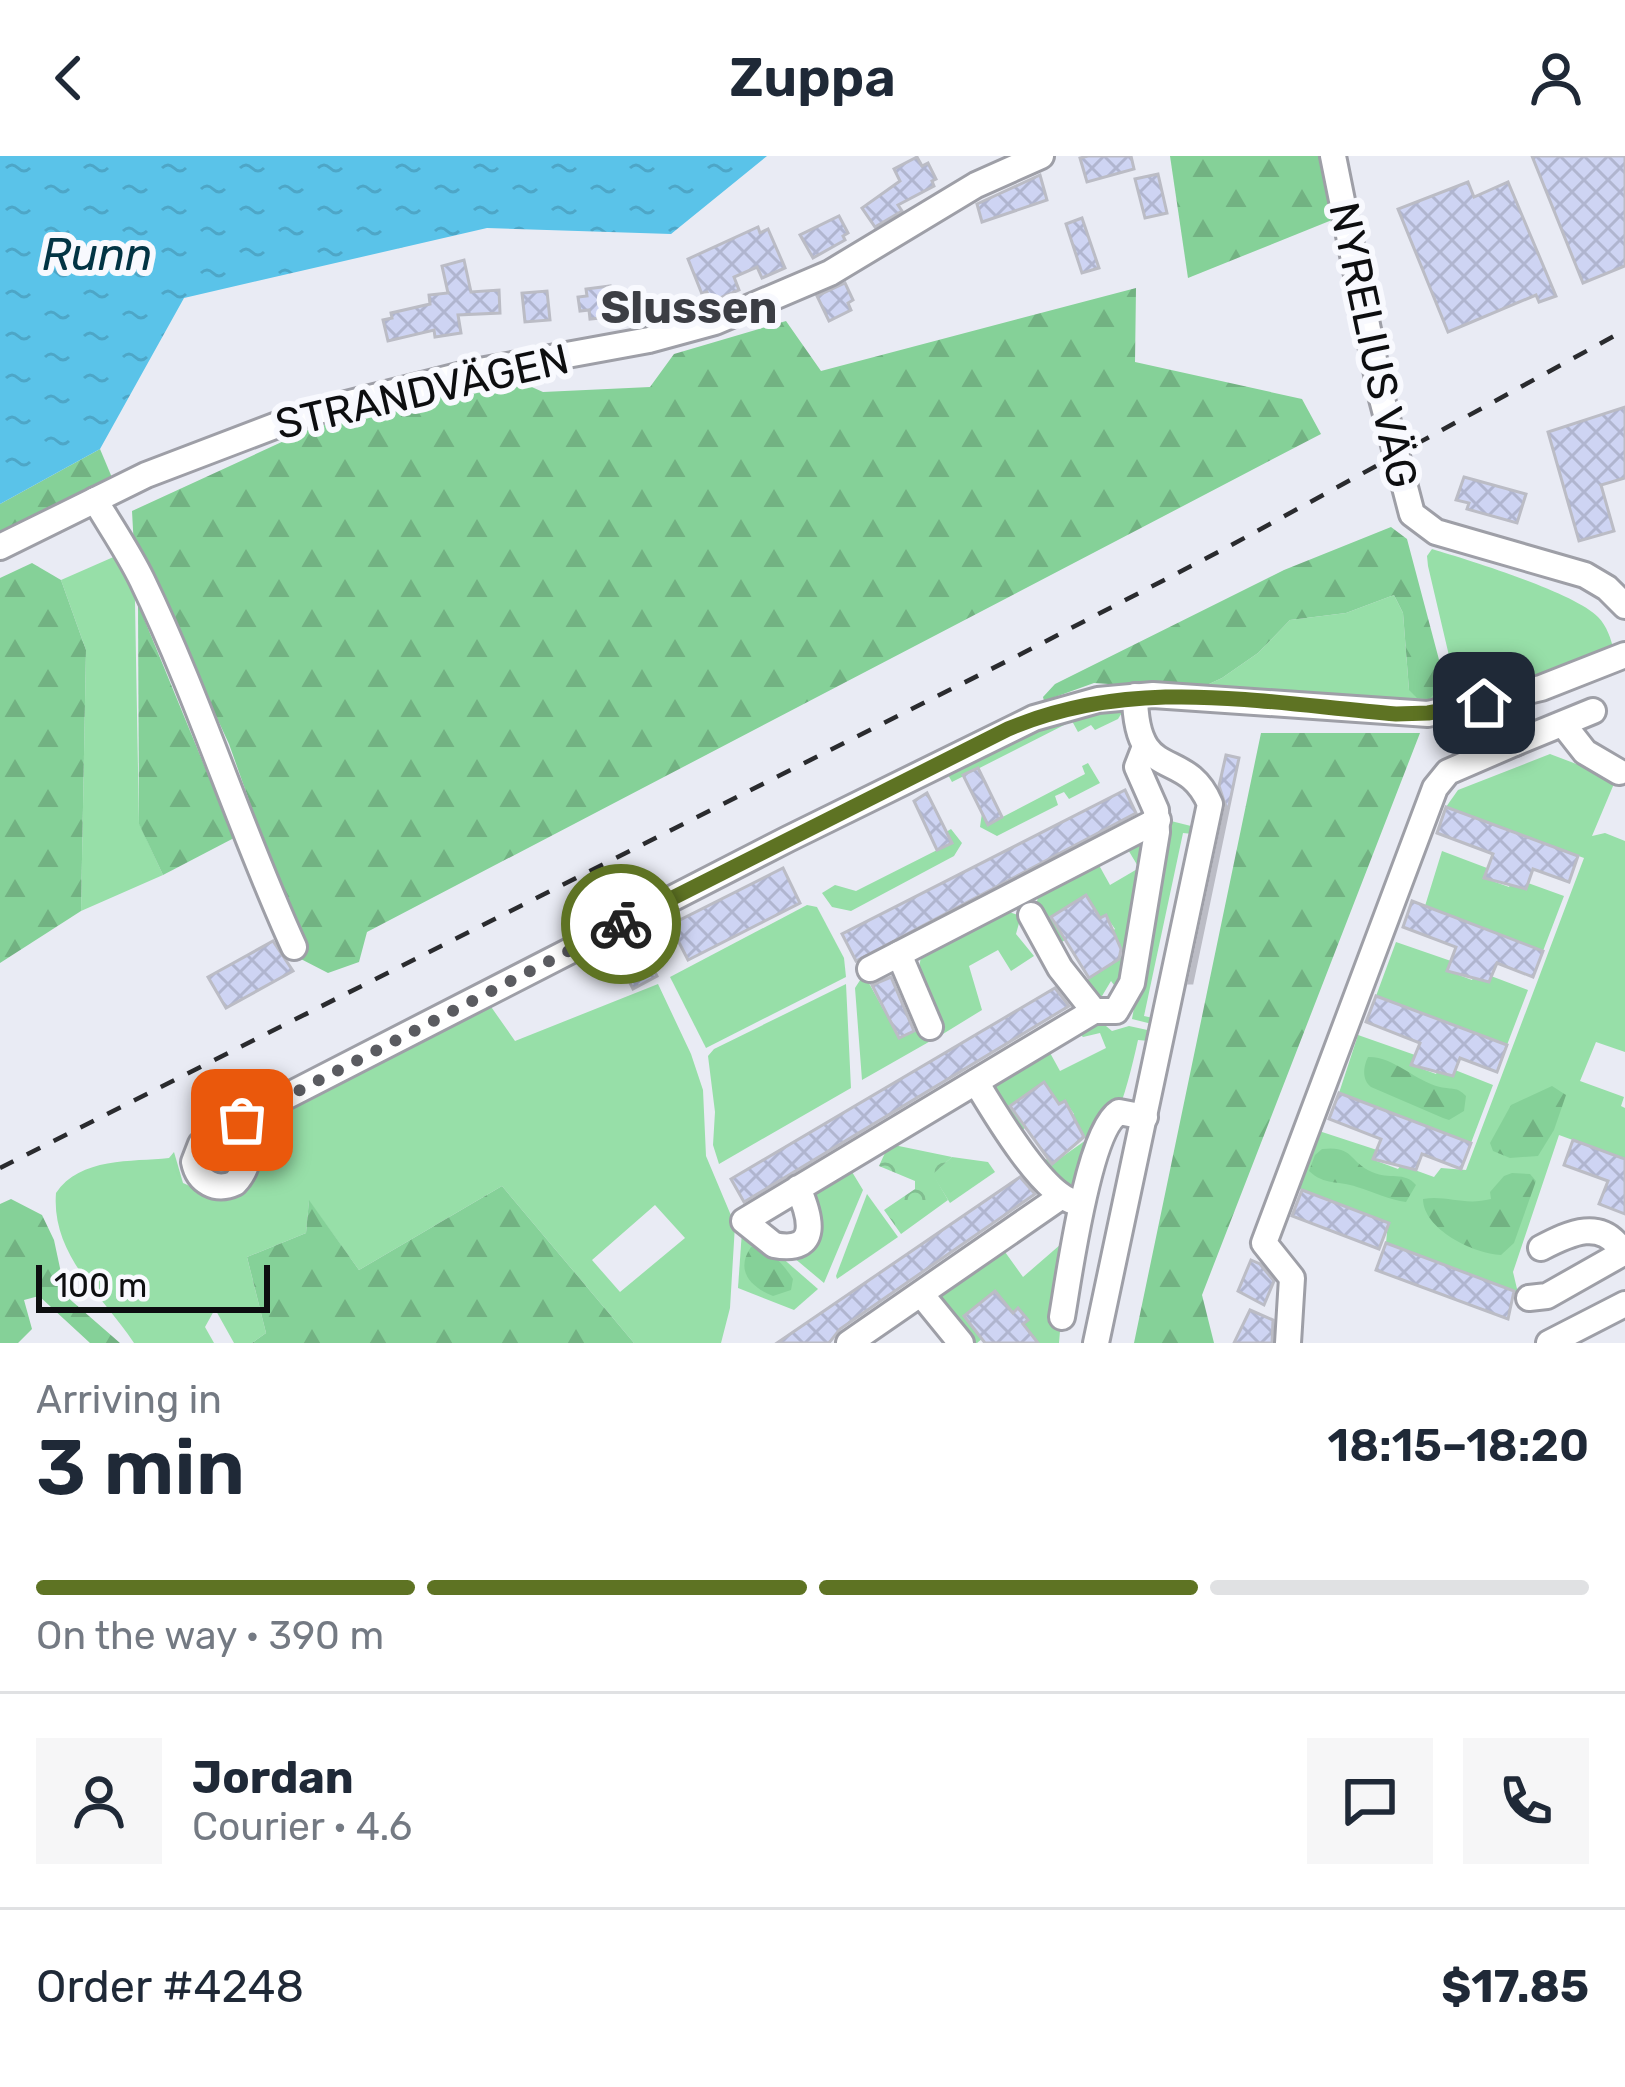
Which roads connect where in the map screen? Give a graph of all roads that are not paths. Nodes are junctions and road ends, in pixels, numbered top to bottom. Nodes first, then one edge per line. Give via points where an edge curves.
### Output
1 (1041, 156) edge
2 (1333, 156) edge
3 (95, 500) junction
4 (0, 547) edge
5 (1625, 606) edge
6 (1625, 655) edge
7 (1135, 696) junction
8 (1500, 698) junction
9 (1592, 711) dead end
10 (1563, 724) junction
11 (1515, 743) junction
12 (1144, 749) junction
13 (1619, 772) dead end
14 (1158, 820) junction
15 (1031, 915) dead end
16 (294, 947) dead end
17 (898, 954) junction
18 (870, 969) dead end
19 (1094, 1011) junction
20 (930, 1027) dead end
21 (976, 1082) junction
22 (1145, 1117) junction
23 (242, 1120) dead end
24 (798, 1188) dead end
25 (1071, 1201) junction
26 (1541, 1248) dead end
27 (1624, 1253) edge
28 (921, 1294) junction
29 (1529, 1298) dead end
30 (1625, 1304) edge
31 (1062, 1317) dead end
32 (849, 1343) edge
33 (961, 1343) edge
34 (1096, 1343) edge
35 (1288, 1343) edge
36 (1550, 1343) edge

1 - 3 street, STRANDVÄGEN via 976,185 830,273 716,322 306,414
2 - 5 street, NYRELIUS VÄG via 1412,514 1436,532 1585,575
3 - 4 street, STRANDVÄGEN
3 - 16 street via 143,582
6 - 8 street
7 - 8 street via 1396,714
7 - 12 street
7 - 23 street via 1008,729
8 - 11 street
9 - 10 street
10 - 11 street
10 - 13 street via 1585,752
11 - 35 street via 1448,772 1436,788 1264,1243 1292,1278
12 - 14 street via 1138,773
12 - 22 street via 1202,785 1210,804
14 - 17 street
14 - 19 street via 1132,983 1116,1011
15 - 19 street
17 - 18 street
17 - 20 street
19 - 21 street
21 - 24 street
21 - 25 street via 1008,1135
22 - 25 street via 1119,1112 1106,1122
22 - 34 street
25 - 28 street
25 - 31 street
26 - 27 street via 1587,1230 1612,1238
27 - 29 street
28 - 32 street
28 - 33 street
30 - 36 street

